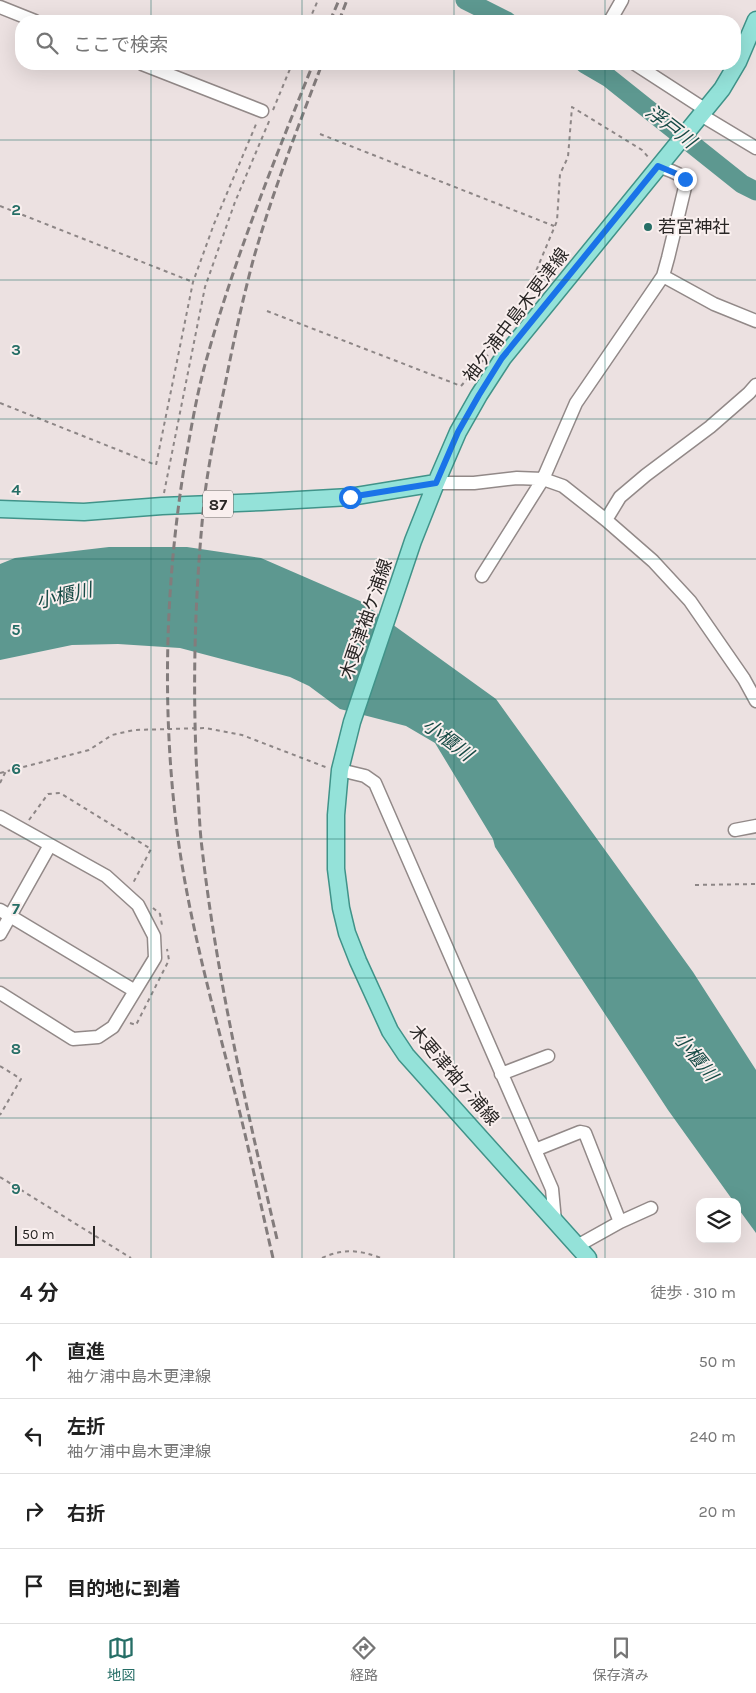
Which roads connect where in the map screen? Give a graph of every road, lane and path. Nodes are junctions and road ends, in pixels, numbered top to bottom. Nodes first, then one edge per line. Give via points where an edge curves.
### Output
1 (318, 0) edge
2 (622, 0) edge
3 (0, 7) edge
4 (20, 15) edge
5 (312, 15) edge
6 (613, 15) edge
7 (756, 20) edge
8 (741, 55) edge
9 (157, 70) edge
10 (289, 70) edge
11 (643, 70) edge
12 (733, 70) edge
13 (262, 111) joint
14 (701, 115) junction
15 (320, 134) dead end
16 (756, 148) edge
17 (658, 166) junction
18 (0, 206) edge
19 (554, 226) junction
20 (662, 276) junction
21 (193, 282) junction
22 (267, 312) dead end
23 (756, 321) edge
24 (756, 385) edge
25 (0, 403) edge
26 (543, 479) junction
27 (436, 483) junction
28 (162, 506) junction
29 (0, 509) edge
30 (606, 520) junction
31 (482, 576) dead end
32 (756, 701) edge
33 (340, 770) junction
34 (6, 771) junction
35 (0, 772) edge
36 (0, 783) edge
37 (0, 817) edge
38 (756, 826) edge
39 (735, 830) dead end
40 (50, 845) junction
41 (756, 884) edge
42 (695, 885) dead end
43 (5, 913) edge
44 (0, 934) edge
45 (135, 991) junction
46 (0, 993) edge
47 (548, 1056) dead end
48 (0, 1066) edge
49 (502, 1074) junction
50 (0, 1115) edge
51 (535, 1150) junction
52 (0, 1177) edge
53 (652, 1208) dead end
54 (555, 1221) junction
55 (620, 1222) junction
56 (583, 1252) edge
57 (131, 1258) edge
58 (322, 1258) edge
59 (381, 1258) edge

1 - 5 path
2 - 6 street
3 - 4 street
7 - 8 main road, 袖ケ浦中島木更津線
9 - 13 street
10 - 28 path via 234,202 205,287
11 - 14 street
12 - 14 main road, 袖ケ浦中島木更津線
13 - 21 path
14 - 16 street
14 - 17 main road, 袖ケ浦中島木更津線
15 - 19 path
17 - 19 path via 642,150 572,107 568,157 560,174
17 - 20 street via 682,176 686,183
17 - 27 main road, 袖ケ浦中島木更津線 via 502,358 458,432
18 - 21 path
19 - 22 path via 526,295 490,352 460,386
20 - 23 street via 714,304
20 - 26 street via 576,403
21 - 25 path via 156,465
24 - 30 street via 710,427 620,498
26 - 27 street
26 - 30 street via 563,486
26 - 31 street
27 - 28 main road, 87 via 350,497
27 - 33 main road, 木更津袖ケ浦線 via 358,704
28 - 29 main road, 87 via 84,512
30 - 32 street via 653,561 690,601 744,678
33 - 34 path via 242,735 205,728 134,730 112,735 89,750
33 - 49 street via 365,776 375,783
33 - 54 main road, 木更津袖ヶ浦線 via 336,869 341,908 358,961 390,1031 406,1055
34 - 35 path
34 - 36 path
37 - 40 street
38 - 39 street
40 - 43 street
40 - 45 street via 106,876 138,905 154,936 155,958
41 - 42 path
43 - 44 street
43 - 45 street
45 - 46 street via 113,1027 98,1037 73,1039
47 - 49 street
48 - 50 path via 21,1079
49 - 51 street
51 - 54 street via 552,1189
51 - 55 street via 580,1132 585,1133
52 - 57 path
53 - 55 street
54 - 56 main road, 木更津袖ヶ浦線
55 - 56 street
58 - 59 path via 342,1251 363,1252

